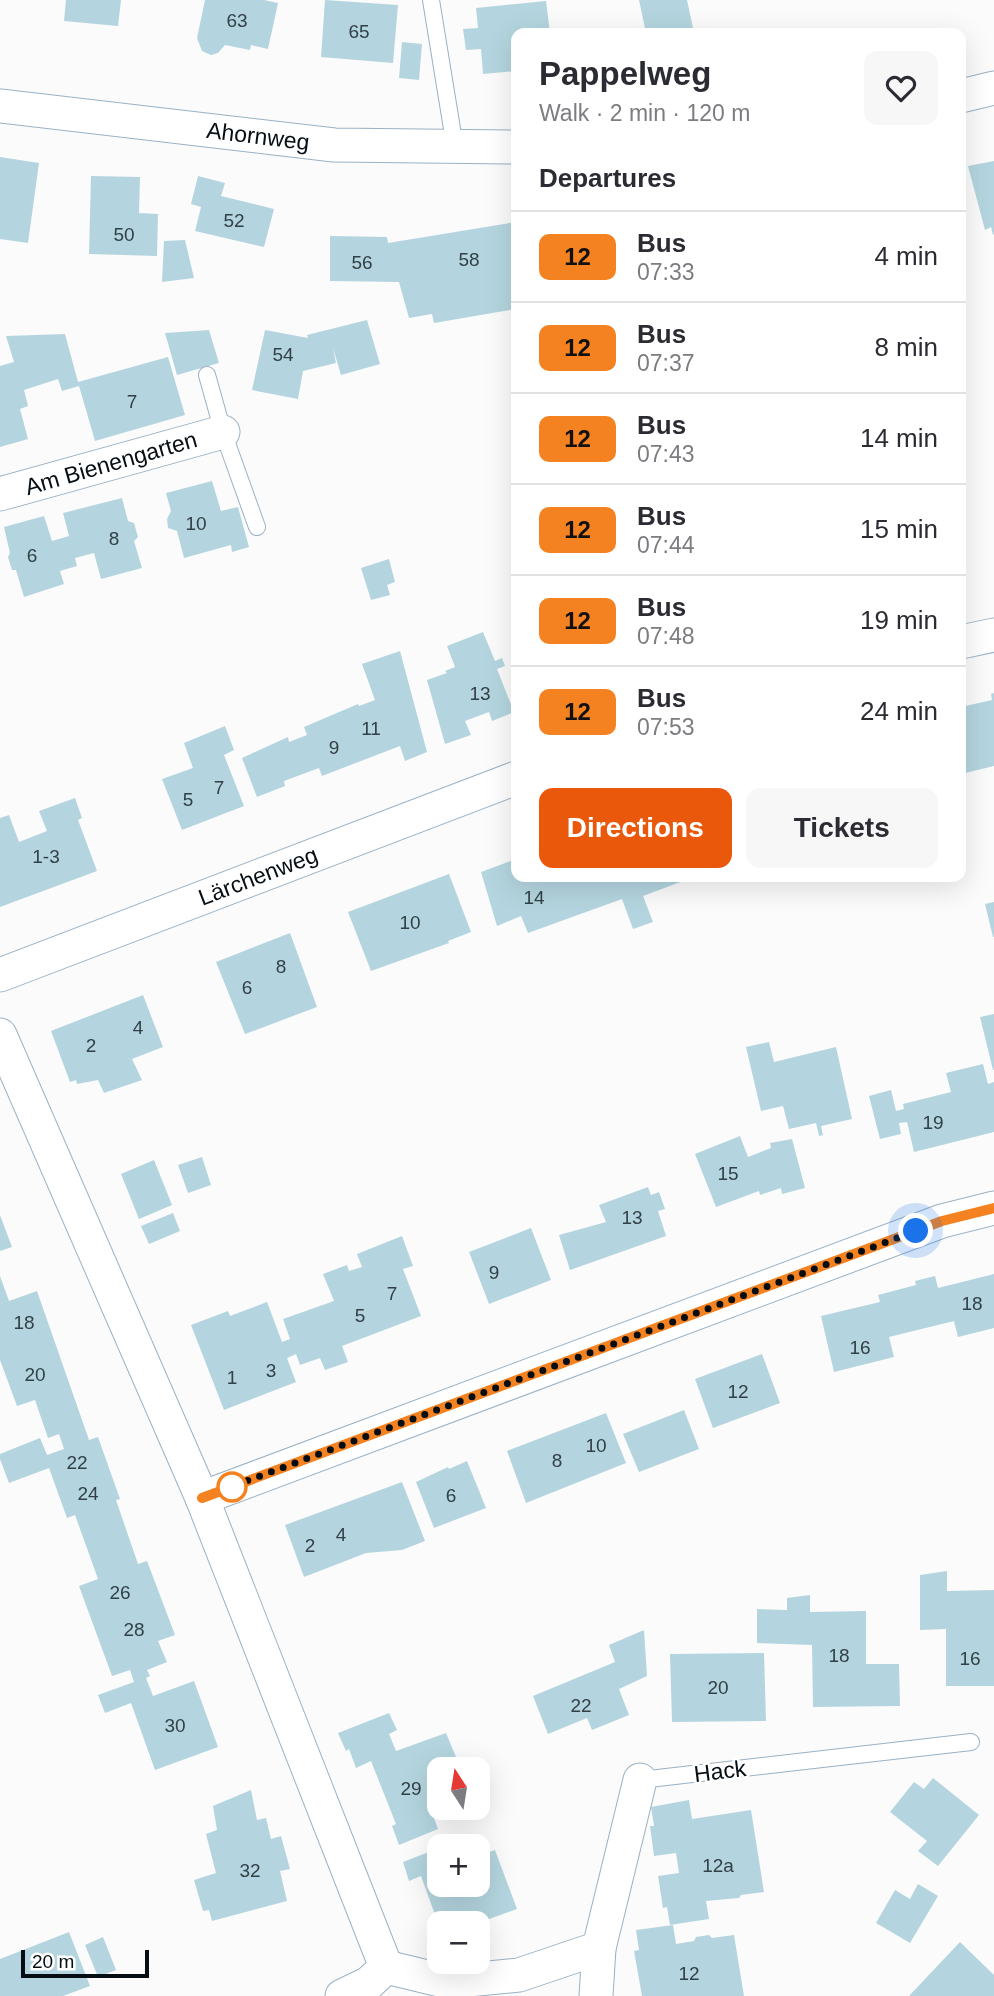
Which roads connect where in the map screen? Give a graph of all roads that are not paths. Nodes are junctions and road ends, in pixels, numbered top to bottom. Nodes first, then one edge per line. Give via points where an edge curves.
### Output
1 (431, 0) edge
2 (994, 88) edge
3 (966, 95) edge
4 (0, 106) edge
5 (511, 147) edge
6 (455, 148) junction
7 (206, 375) dead end
8 (223, 432) junction
9 (0, 494) edge
10 (257, 527) dead end
11 (994, 635) edge
12 (966, 641) edge
13 (511, 780) edge
14 (0, 975) edge
15 (0, 1035) edge
16 (994, 1208) edge
17 (202, 1498) junction
18 (971, 1742) dead end
19 (640, 1780) joint
20 (599, 1948) junction
21 (386, 1967) junction
22 (342, 1996) edge
23 (596, 1996) edge

1 - 6 lane
2 - 3 street
4 - 6 street, Ahornweg via 334,145
5 - 6 street, Ahornweg
7 - 8 lane
8 - 9 street, Am Bienengarten
8 - 10 lane
11 - 12 street
13 - 14 street, Lärchenweg
15 - 17 street
16 - 17 street via 942,1221
17 - 21 street
18 - 19 lane, Hack
19 - 20 street, Hack
20 - 21 street via 519,1975 448,1982
20 - 23 street, Hack
21 - 22 street via 369,1983

